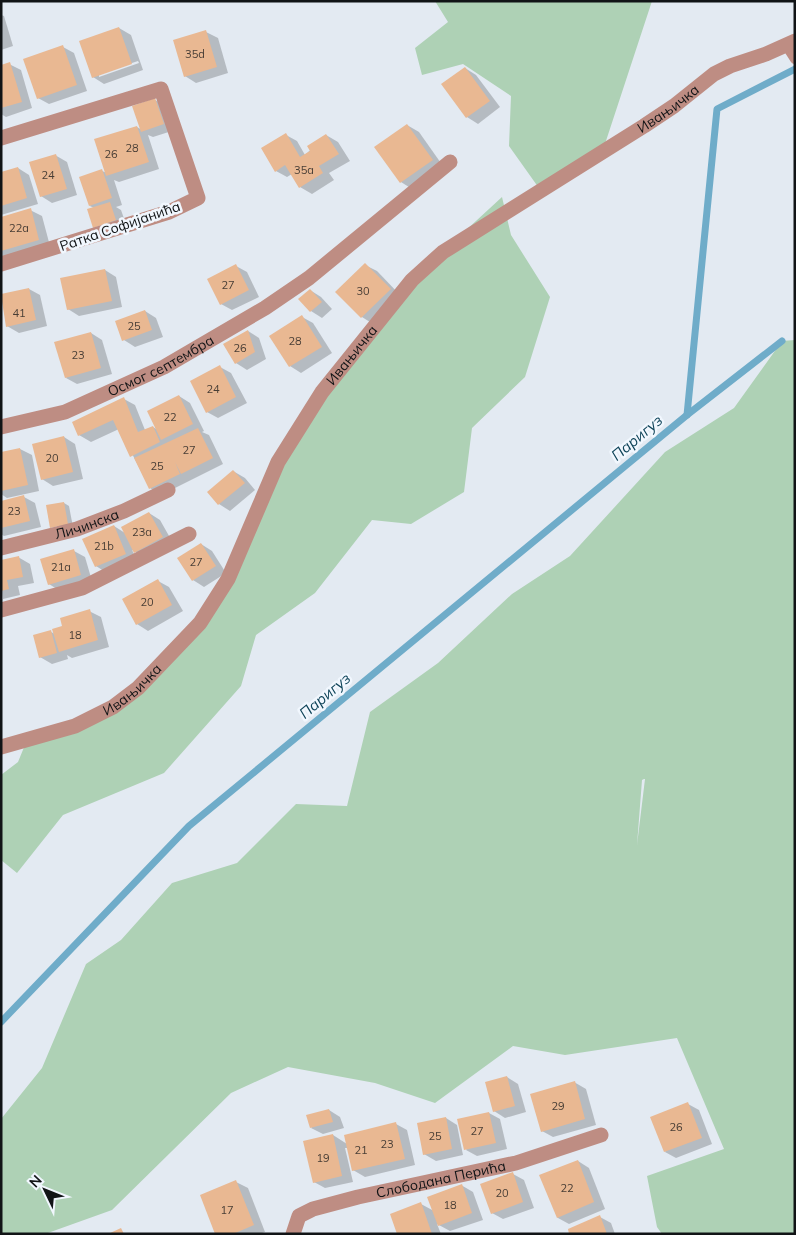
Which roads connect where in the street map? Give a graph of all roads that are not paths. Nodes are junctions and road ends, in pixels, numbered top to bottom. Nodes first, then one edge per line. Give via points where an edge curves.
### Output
1 (792, 50) edge
2 (1, 138) edge
3 (450, 162) dead end
4 (1, 264) edge
5 (1, 427) edge
6 (168, 490) dead end
7 (188, 534) dead end
8 (1, 548) edge
9 (1, 610) edge
10 (1, 747) edge
11 (600, 1135) dead end
12 (293, 1234) edge

1 - 10 street, Ивањичка via 730,66 714,74 644,126 443,252 412,280 322,392 278,462 228,579 200,622 168,658 113,707 76,726
2 - 4 street, Ратка Софијанића via 161,89 198,198 168,212
3 - 5 street, Осмог септембра via 309,278 265,308 164,367 66,412
6 - 8 street, Личинска via 77,529
7 - 9 street via 82,588
11 - 12 street, Слободана Перића via 516,1163 313,1209 299,1216

